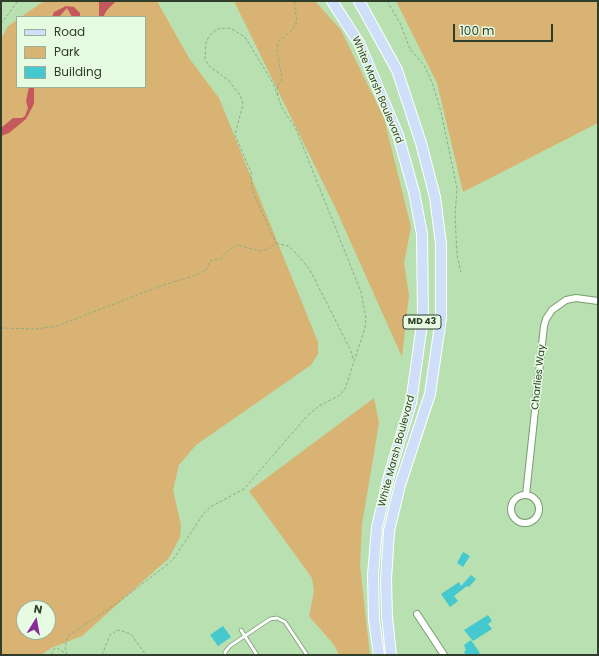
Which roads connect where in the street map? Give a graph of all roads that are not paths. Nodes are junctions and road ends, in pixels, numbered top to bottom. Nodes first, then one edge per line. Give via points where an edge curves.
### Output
1 (332, 1) edge
2 (359, 1) edge
3 (598, 301) edge
4 (526, 495) junction
5 (417, 614) dead end
6 (241, 630) dead end
7 (245, 636) junction
8 (225, 655) edge
9 (257, 655) edge
10 (307, 655) edge
11 (379, 655) edge
12 (391, 655) edge
13 (444, 655) edge

1 - 11 main road, White Marsh Boulevard / MD 43 via 359,43 398,135 414,192 422,234 423,317 411,403 388,476 377,527 373,590
2 - 12 main road, White Marsh Boulevard / MD 43 via 397,70 421,143 435,197 441,244 441,318 430,394 400,484 389,531 386,580
3 - 4 street, Charlies Way via 576,298 566,300 546,318
4 - 4 street via 534,499 539,511 532,522 523,523 514,519 511,505 517,498
5 - 13 street
6 - 7 lane
7 - 8 lane via 230,646
7 - 9 lane
7 - 10 lane via 270,619 279,618 285,622

